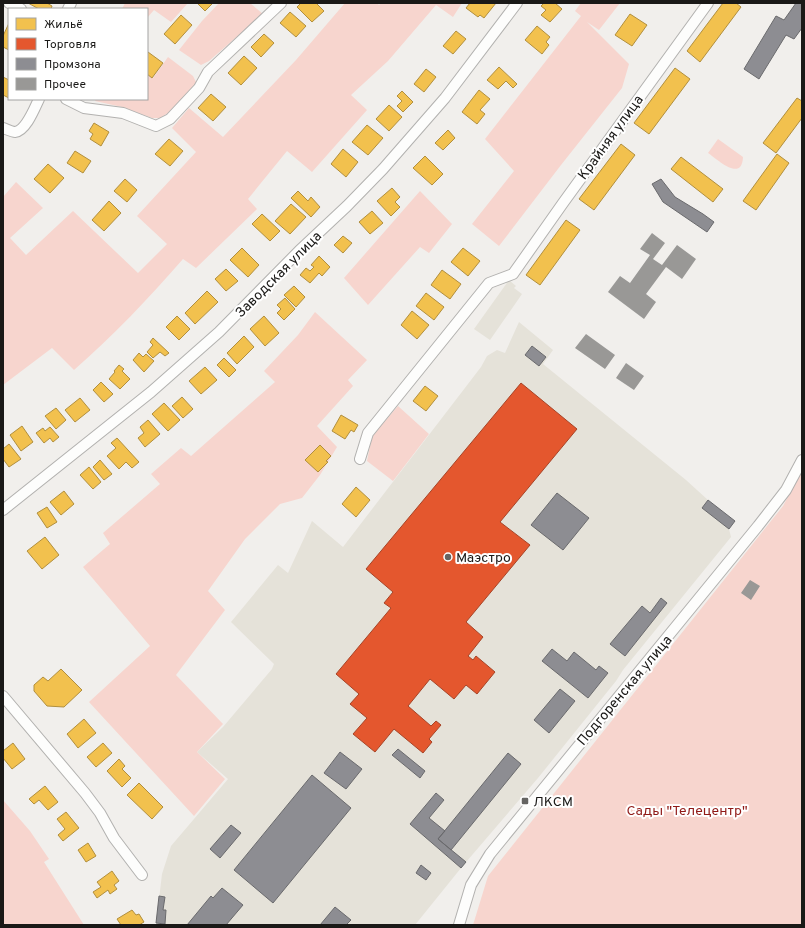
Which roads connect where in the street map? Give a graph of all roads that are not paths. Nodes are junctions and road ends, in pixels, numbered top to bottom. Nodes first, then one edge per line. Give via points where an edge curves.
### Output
1 (9, 3) edge
2 (281, 3) edge
3 (517, 3) edge
4 (708, 3) edge
5 (19, 8) edge
6 (38, 100) edge
7 (68, 100) edge
8 (3, 128) edge
9 (360, 459) dead end
10 (802, 460) edge
11 (3, 510) edge
12 (3, 696) edge
13 (142, 875) dead end
14 (459, 925) edge

1 - 5 street
2 - 7 street via 208,72 199,88 170,119 156,126 123,113 84,108
3 - 11 street, Заводская улица via 445,98 347,206 219,332 151,392
4 - 9 street, Крайняя улица via 513,274 489,283 368,433
6 - 8 street via 22,129 16,132
10 - 14 street, Подгоренская улица via 786,490 758,526 490,854 471,885
12 - 13 street via 85,793

